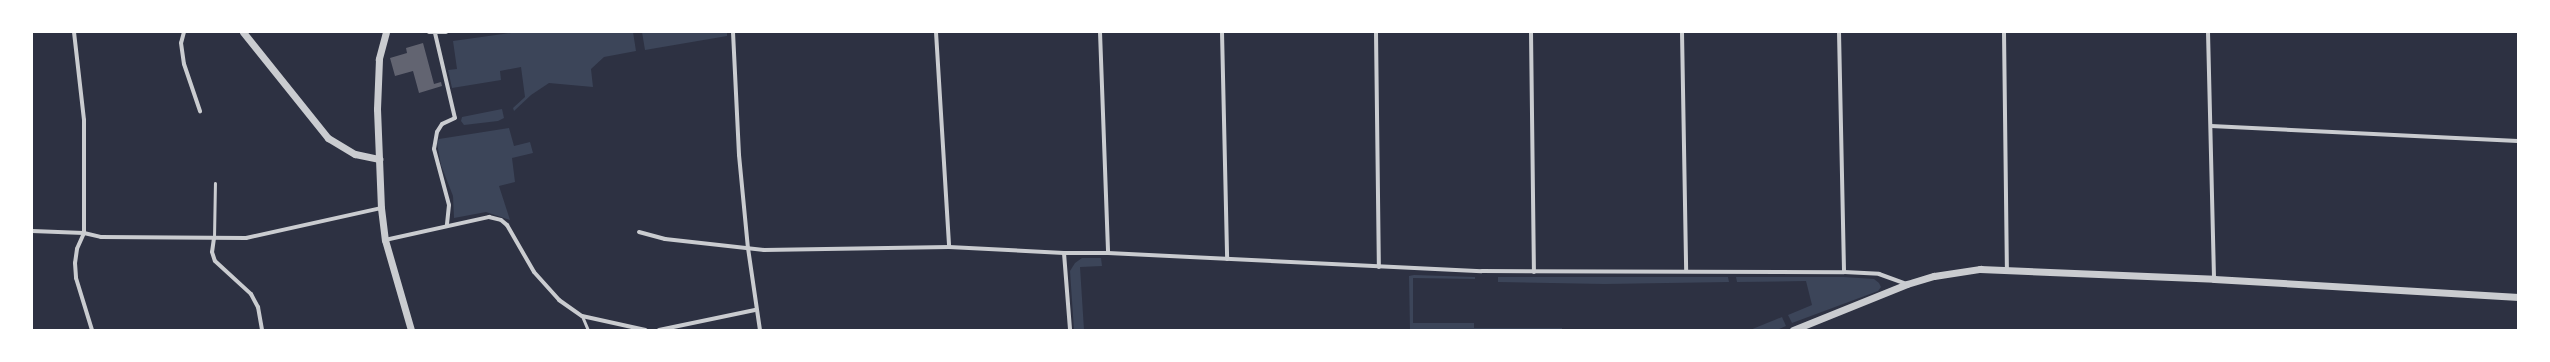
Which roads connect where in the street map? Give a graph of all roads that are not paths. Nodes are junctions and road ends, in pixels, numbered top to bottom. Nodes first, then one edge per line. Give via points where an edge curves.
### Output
1 (74, 32) edge
2 (184, 32) edge
3 (242, 32) edge
4 (386, 32) edge
5 (429, 32) edge
6 (435, 32) edge
7 (446, 32) edge
8 (733, 32) edge
9 (936, 32) edge
10 (1100, 32) edge
11 (1222, 32) edge
12 (1376, 32) edge
13 (1531, 32) edge
14 (1682, 32) edge
15 (1839, 32) edge
16 (2004, 32) edge
17 (2208, 32) edge
18 (200, 111) dead end
19 (2211, 126) junction
20 (2518, 141) edge
21 (379, 159) junction
22 (215, 183) dead end
23 (381, 208) junction
24 (447, 225) junction
25 (32, 231) edge
26 (639, 232) dead end
27 (84, 233) junction
28 (214, 238) junction
29 (385, 240) junction
30 (949, 247) junction
31 (748, 248) junction
32 (1108, 252) junction
33 (1064, 253) junction
34 (1227, 259) junction
35 (1379, 267) junction
36 (2007, 270) junction
37 (1686, 271) junction
38 (1534, 272) junction
39 (1844, 272) junction
40 (2214, 279) junction
41 (1907, 284) junction
42 (2518, 297) edge
43 (755, 310) junction
44 (582, 316) junction
45 (92, 330) edge
46 (262, 330) edge
47 (411, 330) edge
48 (588, 330) edge
49 (645, 330) edge
50 (658, 330) edge
51 (760, 330) edge
52 (1070, 330) edge
53 (1793, 330) edge

1 - 27 street via 84,120
2 - 18 street via 181,43 184,64
3 - 21 street via 328,138 355,154
4 - 21 street via 379,59
5 - 6 street
6 - 7 street
6 - 24 street via 455,118 442,124 437,132 434,148 449,206
8 - 31 street via 739,148
9 - 30 street
10 - 32 street
11 - 34 street
12 - 35 street
13 - 38 street
14 - 37 street
15 - 39 street
16 - 36 street
17 - 19 street
19 - 20 street
19 - 40 street
21 - 23 street
22 - 28 lane
23 - 28 street via 246,238
23 - 29 street
24 - 29 street
24 - 44 street via 489,217 501,220 507,225 545,287
25 - 27 street
26 - 31 street via 665,239
27 - 28 street via 101,237
27 - 45 street via 77,250 76,270
28 - 46 street via 212,252 215,261 251,294 258,307
29 - 47 street
30 - 31 street via 764,250
30 - 33 street
31 - 43 street
32 - 33 street
32 - 34 street
33 - 52 street
34 - 35 street
35 - 38 street
36 - 40 street
36 - 41 street via 1958,272
37 - 38 street
37 - 39 street
39 - 41 street via 1879,274
40 - 42 street
41 - 53 street
43 - 50 street
43 - 51 street
44 - 48 lane
44 - 49 street

